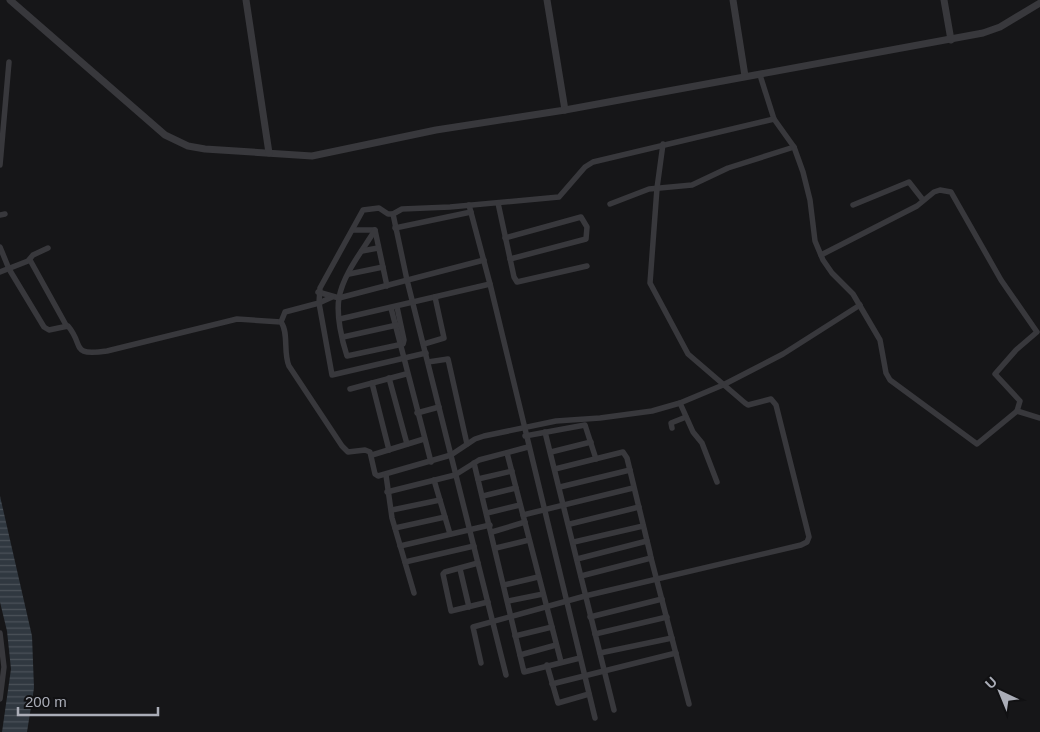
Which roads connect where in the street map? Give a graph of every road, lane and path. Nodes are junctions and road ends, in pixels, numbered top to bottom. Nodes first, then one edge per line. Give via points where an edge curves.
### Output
1 (10, 0) edge
2 (246, 0) edge
3 (547, 0) edge
4 (733, 0) edge
5 (944, 0) edge
6 (1040, 3) edge
7 (951, 40) junction
8 (9, 62) dead end
9 (760, 75) junction
10 (746, 76) junction
11 (565, 110) junction
12 (774, 119) junction
13 (663, 144) junction
14 (794, 147) junction
15 (1, 148) edge
16 (269, 153) junction
17 (0, 165) edge
18 (657, 188) junction
19 (923, 200) junction
20 (498, 203) junction
21 (610, 204) dead end
22 (469, 205) junction
23 (852, 206) dead end
24 (471, 212) junction
25 (393, 214) junction
26 (395, 228) junction
27 (353, 230) junction
28 (375, 230) junction
29 (505, 238) junction
30 (0, 247) edge
31 (48, 248) dead end
32 (378, 248) junction
33 (362, 251) junction
34 (821, 255) junction
35 (510, 259) junction
36 (30, 260) junction
37 (484, 260) junction
38 (587, 266) dead end
39 (383, 268) junction
40 (9, 269) junction
41 (0, 272) edge
42 (349, 274) junction
43 (407, 280) junction
44 (490, 284) junction
45 (387, 286) junction
46 (318, 292) junction
47 (335, 297) junction
48 (435, 297) junction
49 (413, 302) junction
50 (319, 303) junction
51 (860, 305) junction
52 (394, 308) junction
53 (340, 320) junction
54 (281, 322) junction
55 (401, 324) junction
56 (66, 325) junction
57 (394, 326) junction
58 (343, 338) junction
59 (424, 344) junction
60 (399, 345) junction
61 (426, 353) junction
62 (403, 360) junction
63 (428, 362) junction
64 (406, 374) junction
65 (389, 378) junction
66 (372, 383) junction
67 (723, 385) junction
68 (350, 389) dead end
69 (680, 403) junction
70 (439, 407) junction
71 (1017, 411) junction
72 (417, 413) junction
73 (686, 417) junction
74 (1040, 418) edge
75 (524, 428) junction
76 (672, 428) dead end
77 (545, 432) junction
78 (525, 436) junction
79 (424, 439) junction
80 (590, 442) junction
81 (407, 444) junction
82 (468, 444) junction
83 (528, 447) junction
84 (389, 450) junction
85 (550, 452) junction
86 (507, 453) junction
87 (372, 455) junction
88 (450, 455) junction
89 (596, 459) junction
90 (431, 462) junction
91 (474, 463) junction
92 (555, 469) junction
93 (630, 470) junction
94 (512, 471) junction
95 (455, 475) junction
96 (382, 476) junction
97 (478, 479) junction
98 (434, 480) junction
99 (717, 482) dead end
100 (560, 487) junction
101 (516, 488) junction
102 (633, 488) junction
103 (387, 492) junction
104 (483, 496) junction
105 (440, 500) junction
106 (520, 505) junction
107 (565, 506) junction
108 (639, 507) junction
109 (392, 510) junction
110 (545, 511) junction
111 (487, 513) junction
112 (523, 515) junction
113 (445, 517) junction
114 (525, 522) junction
115 (570, 524) junction
116 (490, 525) junction
117 (643, 526) junction
118 (395, 528) junction
119 (469, 530) junction
120 (492, 532) junction
121 (450, 534) junction
122 (529, 540) junction
123 (647, 541) junction
124 (574, 542) junction
125 (400, 546) junction
126 (474, 546) junction
127 (496, 548) junction
128 (577, 558) junction
129 (651, 558) junction
130 (405, 562) junction
131 (478, 563) junction
132 (460, 569) junction
133 (581, 576) junction
134 (538, 577) junction
135 (657, 579) junction
136 (504, 585) junction
137 (414, 593) dead end
138 (542, 594) junction
139 (585, 596) junction
140 (662, 599) junction
141 (508, 601) junction
142 (566, 601) junction
143 (488, 602) junction
144 (469, 607) junction
145 (547, 607) junction
146 (510, 616) junction
147 (590, 617) junction
148 (667, 617) junction
149 (493, 622) junction
150 (552, 627) junction
151 (0, 634) edge
152 (594, 634) junction
153 (515, 636) junction
154 (672, 638) junction
155 (556, 645) junction
156 (600, 653) junction
157 (676, 653) junction
158 (520, 655) junction
159 (580, 658) junction
160 (561, 662) junction
161 (482, 663) dead end
162 (547, 665) junction
163 (604, 669) junction
164 (584, 674) junction
165 (506, 675) dead end
166 (552, 684) junction
167 (589, 694) junction
168 (0, 699) edge
169 (689, 704) dead end
170 (614, 710) dead end
171 (595, 718) dead end

1 - 16 street via 165,134 188,146 205,150
2 - 16 street
3 - 11 street
4 - 10 street
5 - 7 street
6 - 7 street via 1000,27
7 - 9 street
8 - 15 street
9 - 10 street
9 - 12 street
10 - 11 street
11 - 16 street via 436,130 312,156
12 - 13 street
12 - 14 street
13 - 18 street
13 - 20 street via 593,162 559,197
14 - 18 street via 728,168 692,184
14 - 34 street via 805,177 815,241
15 - 17 street
18 - 21 street via 631,194
18 - 67 street via 650,283 688,354
19 - 23 street via 909,182
19 - 34 street via 908,211
19 - 71 street via 940,190 952,192 1001,280 1037,332 995,374 1020,401
20 - 22 street
20 - 29 street
22 - 24 street
22 - 25 street via 402,209
24 - 26 street
24 - 37 street
25 - 26 street
25 - 27 street via 379,208 363,210
26 - 43 street
27 - 28 street
27 - 46 street
28 - 32 street
28 - 33 street
29 - 35 street
29 - 35 street via 581,217 587,227 588,236 583,241
30 - 40 street
31 - 36 street via 32,255
32 - 33 street
32 - 39 street
33 - 42 street
34 - 51 street
35 - 38 street via 517,282
36 - 40 street
36 - 56 street
37 - 43 street
37 - 44 street
39 - 42 street
39 - 45 street
40 - 41 street
40 - 56 street via 44,327 49,330
42 - 47 street
43 - 45 street
43 - 49 street
44 - 48 street
44 - 75 street
45 - 47 street
46 - 47 street
46 - 50 street
47 - 50 street
47 - 53 street
48 - 49 street
48 - 59 street via 444,338
49 - 52 street
49 - 59 street
50 - 54 street via 286,312
50 - 62 street via 332,376
51 - 67 street via 783,354
51 - 71 street via 880,340 890,380 973,443 980,443
52 - 53 street
52 - 55 street
52 - 57 street
53 - 58 street
54 - 56 street via 237,319 87,353 79,349
54 - 87 street via 288,366 317,411 346,451 367,450
55 - 57 street
55 - 60 street via 404,342
57 - 58 street
57 - 60 street
58 - 60 street via 347,357
59 - 61 street
60 - 62 street
61 - 62 street
61 - 63 street
62 - 64 street
63 - 70 street
63 - 82 street via 448,359
64 - 65 street
64 - 72 street
65 - 66 street
65 - 81 street
66 - 68 street
66 - 84 street
67 - 69 street
67 - 135 street via 748,405 770,399 776,405 809,537 801,545
69 - 73 street
69 - 75 street via 652,411 556,421
70 - 72 street
70 - 88 street
71 - 74 street
72 - 79 street
73 - 76 street via 671,423
73 - 99 street via 702,443
75 - 78 street
75 - 82 street via 484,436
77 - 78 street
77 - 80 street via 582,424
77 - 85 street
78 - 83 street
79 - 81 street
79 - 90 street
80 - 85 street
80 - 89 street
81 - 84 street
82 - 88 street
83 - 86 street
83 - 110 street
84 - 87 street
85 - 92 street
86 - 91 street
86 - 94 street
87 - 96 street via 375,472
88 - 90 street
88 - 95 street
89 - 92 street
89 - 93 street via 623,452
90 - 96 street
91 - 95 street
91 - 97 street
92 - 100 street
93 - 100 street
93 - 102 street
94 - 97 street
94 - 101 street
95 - 98 street
95 - 119 street
96 - 103 street
97 - 104 street
98 - 103 street
98 - 105 street
100 - 107 street
101 - 104 street
101 - 106 street
102 - 107 street
102 - 108 street
103 - 109 street
104 - 111 street
105 - 109 street
105 - 113 street
106 - 111 street
106 - 112 street
107 - 110 street
107 - 115 street
108 - 115 street
108 - 117 street
109 - 118 street
110 - 112 street
110 - 142 street
111 - 116 street
112 - 114 street
113 - 118 street
113 - 121 street
114 - 120 street
114 - 122 street
115 - 124 street
116 - 119 street
116 - 120 street
117 - 123 street
117 - 124 street
118 - 125 street
119 - 121 street
119 - 126 street
120 - 127 street
121 - 125 street
122 - 127 street
122 - 134 street
123 - 128 street
123 - 129 street
124 - 128 street
125 - 130 street
126 - 130 street
126 - 131 street
127 - 136 street
128 - 133 street
129 - 133 street
129 - 135 street
130 - 137 street
131 - 132 street
131 - 143 street
132 - 144 street
132 - 144 street via 444,573 443,580 451,611
133 - 139 street
134 - 136 street
134 - 138 street
135 - 139 street
135 - 140 street
136 - 141 street
138 - 141 street
138 - 145 street
139 - 142 street
139 - 147 street
140 - 147 street
140 - 148 street
141 - 146 street
142 - 145 street
142 - 159 street
143 - 144 street
143 - 149 street
145 - 146 street
145 - 150 street
146 - 149 street
146 - 153 street
147 - 152 street
148 - 152 street
148 - 154 street
149 - 161 street via 473,627
149 - 165 street
150 - 153 street
150 - 155 street
151 - 168 street via 4,667
152 - 156 street
153 - 158 street
154 - 156 street
154 - 157 street
155 - 158 street
155 - 160 street
156 - 163 street
157 - 163 street
157 - 169 street
158 - 162 street via 524,672
159 - 160 street
159 - 164 street
160 - 162 street
162 - 166 street
163 - 164 street
163 - 170 street
164 - 166 street
164 - 167 street
166 - 167 street via 558,703
167 - 171 street

